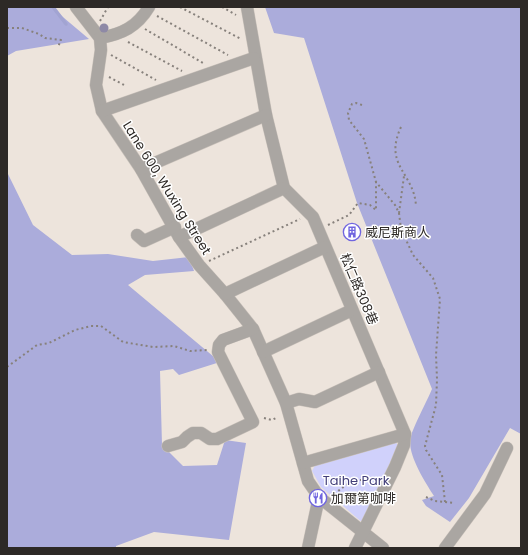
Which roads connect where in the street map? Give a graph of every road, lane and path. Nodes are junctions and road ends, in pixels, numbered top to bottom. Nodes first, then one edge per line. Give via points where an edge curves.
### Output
1 (76, 7) edge
2 (108, 7) edge
3 (180, 7) edge
4 (222, 7) edge
5 (247, 7) edge
6 (148, 9) edge
7 (248, 21) junction
8 (135, 24) junction
9 (7, 28) edge
10 (114, 35) junction
11 (99, 40) junction
12 (252, 45) junction
13 (58, 47) dead end
14 (254, 58) junction
15 (241, 62) junction
16 (98, 71) junction
17 (217, 71) junction
18 (197, 78) junction
19 (126, 86) dead end
20 (170, 87) junction
21 (362, 105) dead end
22 (102, 111) junction
23 (266, 115) junction
24 (401, 127) dead end
25 (140, 169) junction
26 (404, 176) junction
27 (376, 182) junction
28 (284, 188) junction
29 (416, 206) dead end
30 (399, 213) junction
31 (310, 214) junction
32 (332, 223) dead end
33 (177, 232) junction
34 (137, 235) dead end
35 (325, 247) junction
36 (199, 265) junction
37 (225, 294) junction
38 (352, 310) junction
39 (253, 329) junction
40 (219, 345) junction
41 (263, 352) junction
42 (7, 367) edge
43 (379, 372) junction
44 (283, 407) junction
45 (251, 417) junction
46 (405, 434) junction
47 (168, 446) dead end
48 (507, 448) dead end
49 (303, 463) junction
50 (384, 488) junction
51 (319, 497) junction
52 (426, 497) dead end
53 (445, 502) junction
54 (455, 503) dead end
55 (363, 533) junction
56 (308, 548) edge
57 (356, 548) edge
58 (383, 548) edge
59 (445, 548) edge

1 - 11 street
2 - 11 path
3 - 12 path
4 - 7 path
5 - 7 street
6 - 8 street
6 - 15 path
7 - 12 street
8 - 10 street
8 - 17 path
9 - 13 path via 22,28 45,38 56,38 61,40
10 - 11 street
10 - 18 path
11 - 16 street, Lane 600, Wuxing Street
11 - 20 path
12 - 14 street
14 - 15 street
14 - 23 street
15 - 17 street
16 - 19 path
16 - 22 street, Lane 600, Wuxing Street via 96,85
17 - 18 street
18 - 20 street
20 - 22 street
21 - 27 path via 356,102 352,104 348,113 349,120 364,139
22 - 25 street, Lane 600, Wuxing Street
23 - 25 street
23 - 28 street
24 - 26 path via 396,137 396,153
25 - 33 street, Lane 600, Wuxing Street
26 - 29 path via 412,186
26 - 30 path
27 - 30 path
27 - 32 path via 376,210 370,205 358,203 349,215
28 - 31 street, 松仁路308巷
28 - 33 street
30 - 53 path via 401,229 413,256 433,278 440,299 436,405 425,446 442,475
31 - 35 street, 松仁路308巷
31 - 36 path
33 - 34 street via 144,241
33 - 36 street, Lane 600, Wuxing Street
35 - 37 street
35 - 38 street, 松仁路308巷
36 - 37 street, Lane 600, Wuxing Street
37 - 39 street, Lane 600, Wuxing Street
38 - 41 street
38 - 43 street, 松仁路308巷
39 - 40 street via 223,340
39 - 41 street, Lane 600, Wuxing Street
40 - 42 path via 214,344 212,353 190,351 174,346 153,347 123,342 100,326 91,326 49,343 37,345
40 - 45 street via 218,352 226,371
41 - 44 street, Lane 600, Wuxing Street
43 - 44 street via 315,402 299,399
43 - 46 street, 松仁路308巷
44 - 45 path via 280,416 272,420 255,415
44 - 49 street, Lane 600, Wuxing Street
45 - 47 street via 253,422 217,439 193,433 186,436 182,442
46 - 49 street
46 - 50 street via 404,445
48 - 59 street via 485,494
49 - 51 street, Lane 600, Wuxing Street via 308,481
50 - 51 path via 372,482 353,481 342,486 335,494
50 - 55 street
51 - 55 street, Lane 600, Wuxing Street
51 - 56 street
52 - 53 path
53 - 54 path
55 - 57 street
55 - 58 street, Lane 600, Wuxing Street

